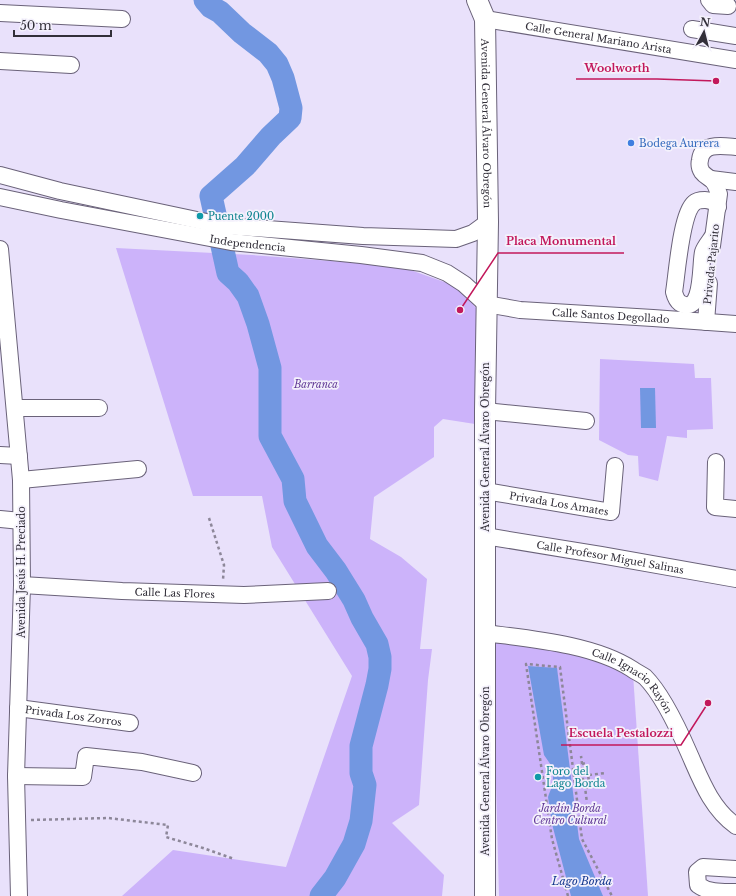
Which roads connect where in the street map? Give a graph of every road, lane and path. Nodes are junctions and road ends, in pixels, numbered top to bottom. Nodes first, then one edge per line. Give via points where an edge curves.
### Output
1 (0, 0) edge
2 (477, 0) edge
3 (709, 0) edge
4 (0, 5) edge
5 (728, 6) dead end
6 (0, 13) edge
7 (122, 19) dead end
8 (485, 19) junction
9 (692, 29) dead end
10 (736, 36) edge
11 (726, 60) edge
12 (0, 61) edge
13 (71, 65) dead end
14 (736, 147) edge
15 (0, 176) edge
16 (711, 179) junction
17 (736, 182) edge
18 (0, 197) edge
19 (718, 206) junction
20 (488, 222) junction
21 (713, 236) junction
22 (0, 249) edge
23 (486, 304) junction
24 (706, 322) junction
25 (736, 324) edge
26 (4, 332) edge
27 (15, 408) junction
28 (99, 408) dead end
29 (485, 411) junction
30 (586, 421) dead end
31 (0, 455) edge
32 (19, 456) junction
33 (716, 462) dead end
34 (615, 466) dead end
35 (138, 469) dead end
36 (21, 480) junction
37 (486, 491) junction
38 (736, 509) edge
39 (209, 518) dead end
40 (0, 519) edge
41 (21, 521) junction
42 (485, 536) junction
43 (736, 579) edge
44 (22, 585) junction
45 (328, 591) dead end
46 (223, 595) junction
47 (485, 633) junction
48 (18, 708) junction
49 (130, 723) dead end
50 (581, 756) dead end
51 (582, 764) junction
52 (192, 773) dead end
53 (604, 773) dead end
54 (588, 775) junction
55 (16, 776) junction
56 (584, 779) junction
57 (575, 780) junction
58 (585, 788) junction
59 (587, 803) dead end
60 (27, 821) dead end
61 (736, 826) edge
62 (234, 860) dead end
63 (736, 869) edge
64 (736, 892) edge
65 (19, 896) edge
66 (486, 896) edge
67 (568, 896) edge
68 (612, 896) edge

1 - 4 street
2 - 8 main road, Avenida General Álvaro Obregón
3 - 5 street via 713,5
6 - 7 street
8 - 11 street, Calle General Mariano Arista
8 - 20 main road, Avenida General Álvaro Obregón
9 - 10 street
12 - 13 street
14 - 16 street, Privada Pajarito via 715,146 702,153 699,162 701,171
15 - 20 street, Independencia via 225,226 456,240 473,233
16 - 17 street
16 - 19 street, Privada Pajarito via 717,186
18 - 23 street, Independencia via 231,242 422,263 447,273
19 - 21 street, Privada Pajarito
19 - 21 street via 715,202 698,200 690,208 685,221 674,292 680,303 692,303 698,297 703,251
20 - 23 main road, Avenida General Álvaro Obregón
21 - 24 street, Privada Pajarito
22 - 26 street, Avenida Jesús H. Preciado
23 - 24 street, Calle Santos Degollado via 520,310
23 - 29 main road, Avenida General Álvaro Obregón
24 - 25 street, Calle Santos Degollado
26 - 27 street, Avenida Jesús H. Preciado
27 - 28 street
27 - 32 street, Avenida Jesús H. Preciado
29 - 30 street
29 - 37 main road, Avenida General Álvaro Obregón
31 - 32 street
32 - 36 street, Avenida Jesús H. Preciado
33 - 38 street via 715,507
34 - 37 street, Privada Los Amates via 611,512
35 - 36 street
36 - 41 street, Avenida Jesús H. Preciado
37 - 42 main road, Avenida General Álvaro Obregón
39 - 46 path via 224,565
40 - 41 street
41 - 44 street, Avenida Jesús H. Preciado
42 - 43 street, Calle Profesor Miguel Salinas
42 - 47 main road, Avenida General Álvaro Obregón
44 - 46 street, Calle Las Flores
44 - 48 street, Avenida Jesús H. Preciado
45 - 46 street, Calle Las Flores
47 - 61 street, Calle Ignacio Rayón via 580,648 620,661 644,677 677,725 712,802 727,820
47 - 66 main road, Avenida General Álvaro Obregón
48 - 49 street, Privada Los Zorros
48 - 55 street, Avenida Jesús H. Preciado
50 - 51 path
51 - 54 path via 586,763
51 - 56 path
52 - 55 street via 142,762 86,756 83,777
53 - 54 path
54 - 58 path via 590,787
55 - 65 street, Avenida Jesús H. Preciado
56 - 57 path
56 - 58 path
57 - 67 path via 560,667 526,664 552,839
57 - 68 path via 582,839
58 - 59 path
60 - 62 path via 108,818 168,825 166,838
63 - 64 street via 703,867 697,872 698,885 704,890

